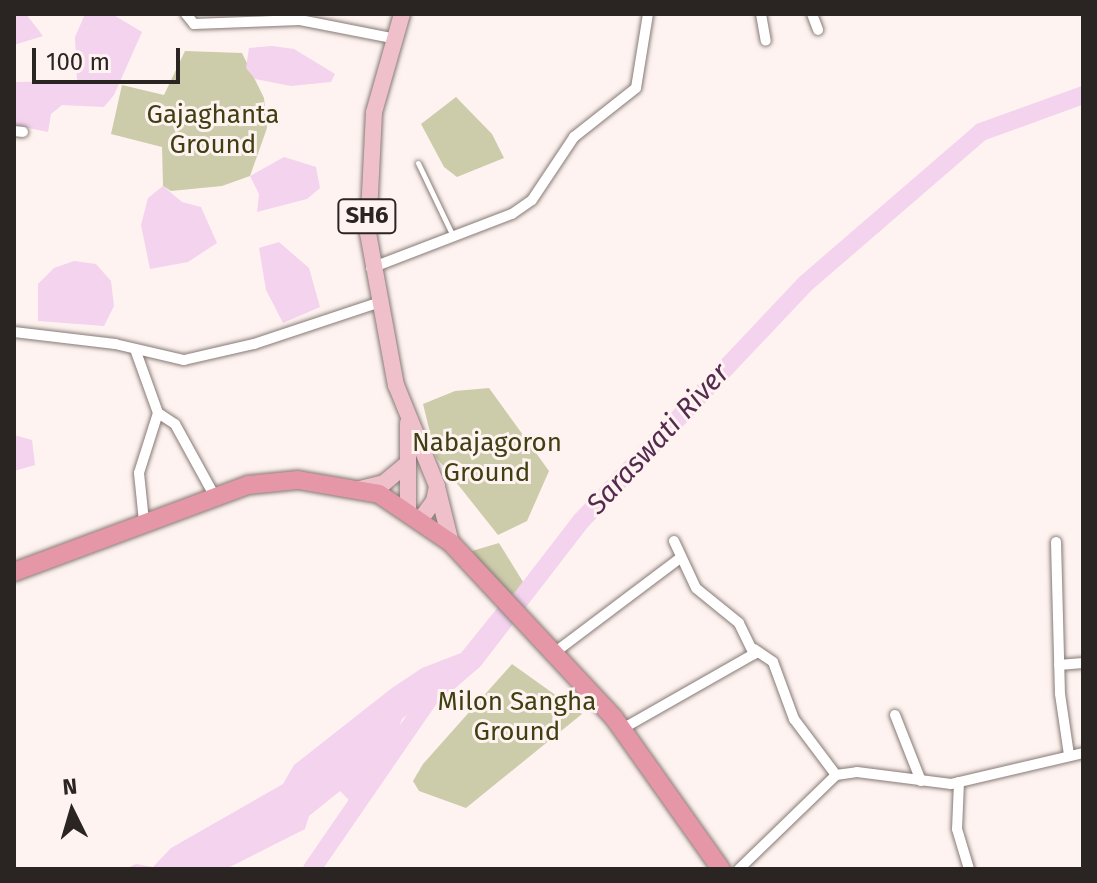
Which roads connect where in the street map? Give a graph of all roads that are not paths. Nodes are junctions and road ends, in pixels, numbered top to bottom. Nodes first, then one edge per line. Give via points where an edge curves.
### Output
1 (186, 14) edge
2 (402, 14) edge
3 (648, 14) edge
4 (761, 14) edge
5 (812, 14) edge
6 (300, 17) edge
7 (818, 30) dead end
8 (392, 38) junction
9 (766, 41) dead end
10 (418, 163) dead end
11 (452, 234) junction
12 (371, 268) junction
13 (377, 303) junction
14 (14, 332) edge
15 (135, 349) junction
16 (158, 413) junction
17 (408, 418) junction
18 (408, 463) junction
19 (437, 486) junction
20 (359, 489) junction
21 (214, 495) junction
22 (414, 516) junction
23 (144, 521) junction
24 (674, 541) dead end
25 (1056, 542) dead end
26 (451, 543) junction
27 (680, 558) junction
28 (14, 572) edge
29 (754, 649) junction
30 (554, 653) junction
31 (1083, 663) edge
32 (1059, 665) junction
33 (895, 715) dead end
34 (622, 729) junction
35 (1083, 753) edge
36 (1069, 755) junction
37 (836, 775) junction
38 (921, 781) junction
39 (959, 782) junction
40 (721, 869) edge
41 (739, 869) edge
42 (969, 869) edge

1 - 6 street via 189,22 200,25
2 - 8 main road, SH6
3 - 11 street via 636,88 574,137 523,207
4 - 9 street
5 - 7 street
6 - 8 street
8 - 12 main road, SH6 via 370,143
10 - 11 lane
11 - 12 street
12 - 13 main road, SH6
13 - 15 street via 254,344 184,360
13 - 17 main road, SH6
14 - 15 street
15 - 16 street
16 - 21 street via 175,424
16 - 23 street via 139,473
17 - 18 main road, SH6
17 - 19 main road, SH6
18 - 20 main road via 384,483
18 - 22 main road, SH6
19 - 22 main road via 434,501
19 - 26 main road
20 - 21 highway via 277,481
20 - 22 highway
21 - 23 highway
22 - 26 highway
23 - 28 highway
24 - 27 street
25 - 32 street
26 - 30 highway
27 - 29 street via 696,588 739,623
27 - 30 street
29 - 34 street via 748,662
29 - 37 street via 773,662 794,719
30 - 34 highway
31 - 32 street
32 - 36 street
33 - 38 street
34 - 40 highway
35 - 36 street
36 - 39 street
37 - 38 street via 857,772
37 - 41 street
38 - 39 street
39 - 42 street via 957,829

